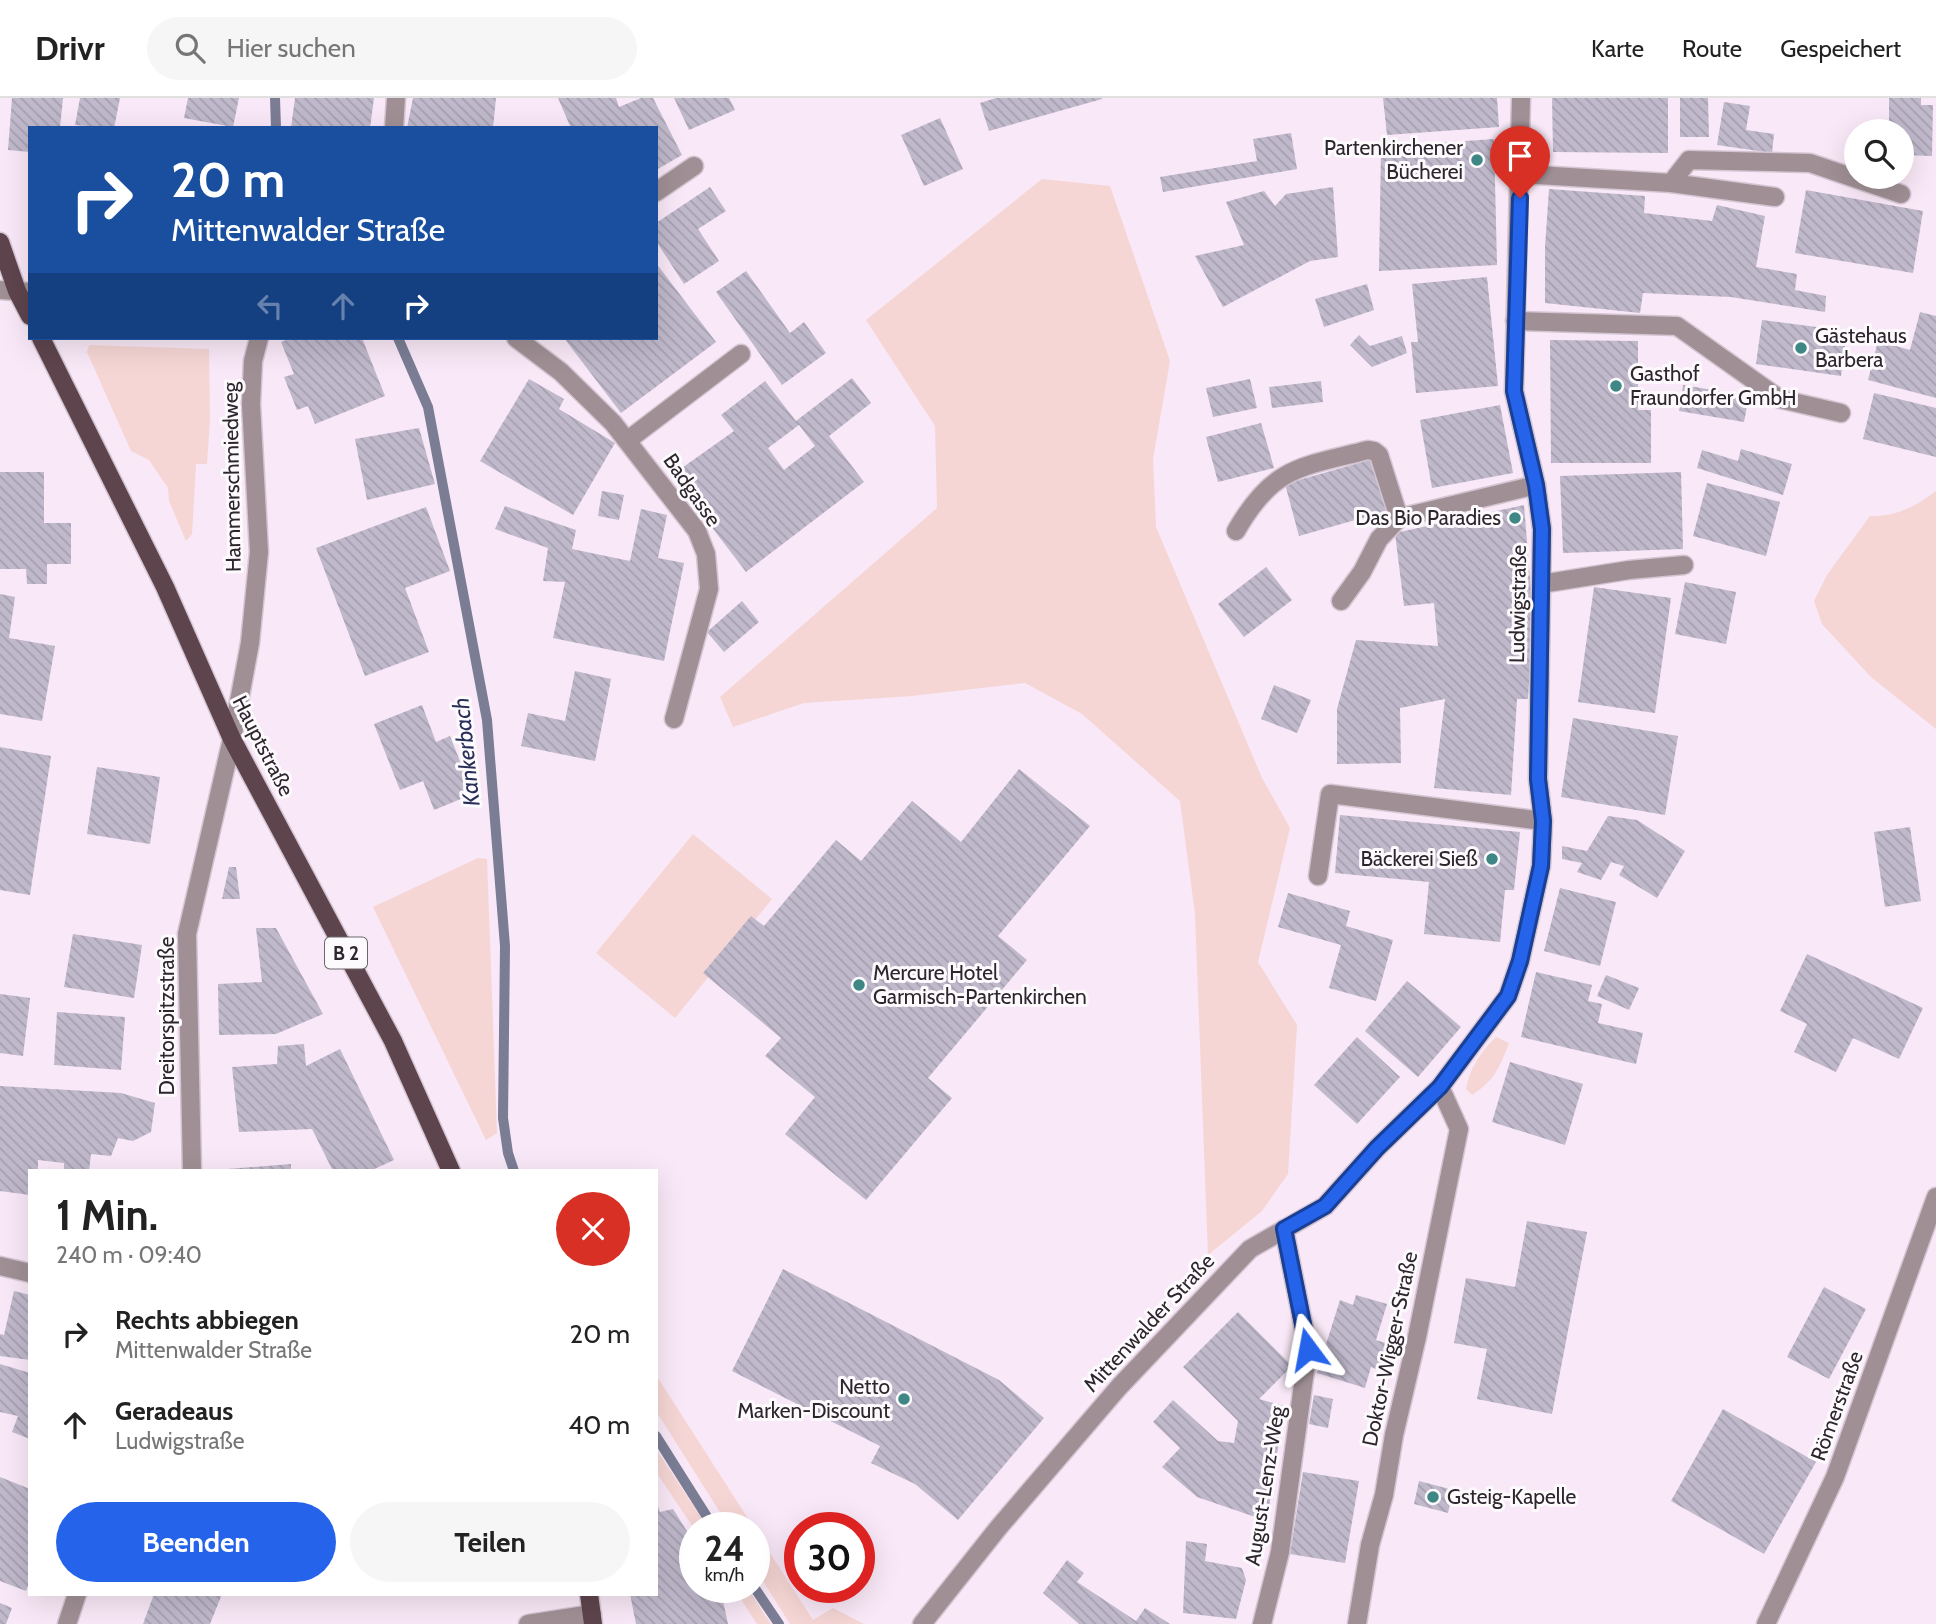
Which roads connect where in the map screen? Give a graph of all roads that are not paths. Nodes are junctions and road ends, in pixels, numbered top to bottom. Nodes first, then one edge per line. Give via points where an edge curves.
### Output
1 (396, 98) edge
2 (1521, 98) edge
3 (394, 126) edge
4 (694, 166) dead end
5 (1521, 174) junction
6 (1671, 183) junction
7 (658, 191) edge
8 (1901, 194) dead end
9 (1775, 197) dead end
10 (0, 242) edge
11 (16, 291) edge
12 (28, 312) edge
13 (1515, 321) junction
14 (42, 340) edge
15 (258, 340) edge
16 (519, 340) edge
17 (741, 354) dead end
18 (1841, 413) dead end
19 (628, 440) junction
20 (1536, 485) junction
21 (1399, 518) junction
22 (1236, 531) dead end
23 (1684, 565) dead end
24 (1541, 584) junction
25 (1340, 601) dead end
26 (674, 719) dead end
27 (232, 739) junction
28 (1543, 821) junction
29 (1318, 876) dead end
30 (1440, 1087) junction
31 (192, 1169) edge
32 (450, 1169) edge
33 (1936, 1197) edge
34 (1284, 1229) junction
35 (0, 1266) edge
36 (28, 1273) edge
37 (76, 1596) edge
38 (589, 1596) edge
39 (593, 1619) edge
40 (66, 1624) edge
41 (528, 1624) edge
42 (922, 1624) edge
43 (1262, 1624) edge
44 (1357, 1624) edge
45 (1766, 1624) edge

1 - 3 street
2 - 5 street, Ludwigstraße
4 - 7 street
5 - 6 street
5 - 13 street, Ludwigstraße
6 - 8 street via 1689,160 1810,163
6 - 9 street
10 - 11 main road
11 - 12 main road
13 - 18 street via 1677,326 1780,399
13 - 20 street, Ludwigstraße via 1514,391
14 - 27 main road, Hauptstraße / B 2 via 165,587
15 - 27 street, Hammerschmiedweg via 251,404 259,552 250,643
16 - 19 street, Badgasse via 561,372
17 - 19 street
19 - 26 street, Badgasse via 696,531 706,554 709,589
20 - 21 street
20 - 24 street, Ludwigstraße via 1542,529
21 - 22 street via 1379,455 1368,450 1296,468 1275,480
21 - 25 street via 1379,539
23 - 24 street
24 - 28 street, Ludwigstraße via 1538,779
27 - 31 street, Dreitorspitzstraße via 187,934
27 - 32 main road, Hauptstraße / B 2 via 393,1041
28 - 29 street via 1331,794
28 - 30 street, Ludwigstraße via 1541,866 1508,996
30 - 34 street, Mittenwalder Straße via 1325,1206
30 - 44 street, Doktor-Wigger-Straße via 1459,1129
33 - 45 street, Römerstraße via 1835,1477
34 - 42 street, Mittenwalder Straße via 1250,1249 1119,1387
34 - 43 street, August-Lenz-Weg via 1308,1349 1280,1552
35 - 36 street
37 - 40 street
38 - 39 main road
39 - 41 street

